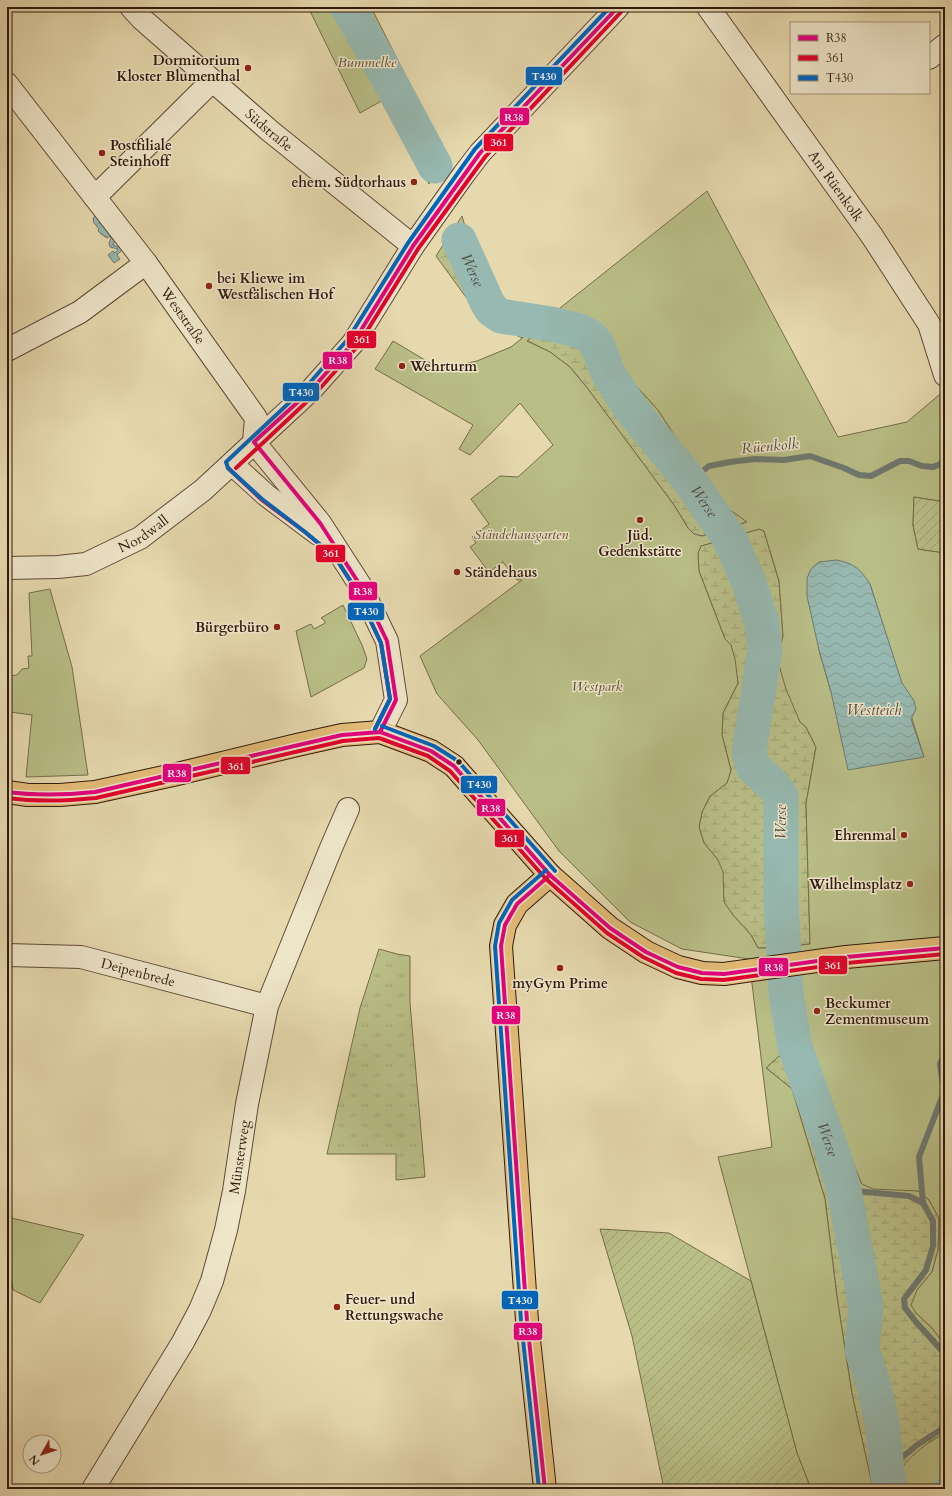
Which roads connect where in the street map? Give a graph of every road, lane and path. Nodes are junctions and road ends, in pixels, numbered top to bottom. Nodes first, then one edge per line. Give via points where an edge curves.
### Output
1 (131, 7) edge
2 (618, 7) edge
3 (708, 7) edge
4 (945, 46) edge
5 (930, 57) edge
6 (212, 81) junction
7 (7, 84) edge
8 (96, 197) junction
9 (413, 246) junction
10 (146, 263) junction
11 (11, 348) edge
12 (945, 375) edge
13 (254, 442) junction
14 (232, 464) junction
15 (340, 553) junction
16 (7, 568) edge
17 (380, 732) junction
18 (7, 792) edge
19 (348, 809) dead end
20 (550, 875) junction
21 (945, 948) edge
22 (7, 955) edge
23 (267, 1006) junction
24 (93, 1489) edge
25 (545, 1489) edge

1 - 6 street, Südstraße
2 - 9 street, Nordwall via 480,153
3 - 12 street, Am Rüenkolk via 872,236 929,324
4 - 5 street
6 - 8 street
6 - 9 street, Südstraße
7 - 8 street, Weststraße
8 - 10 street, Weststraße
9 - 13 street, Nordwall via 353,343 311,390
10 - 11 street via 80,312
10 - 13 street, Weststraße via 256,418
13 - 14 street, Nordwall
13 - 15 street via 320,523
14 - 15 street via 266,495
14 - 16 street, Nordwall via 203,490 140,538 86,564
15 - 17 street via 360,585 387,641 396,700
17 - 18 main road via 342,735 95,792 28,795
17 - 20 main road via 431,751 454,766
19 - 23 street, Münsterweg
20 - 21 main road via 610,928 646,952 702,973 724,974
20 - 25 main road via 517,904 505,925 501,946 527,1321
22 - 23 street, Deipenbrede via 81,957
23 - 24 street, Münsterweg via 246,1104 234,1191 212,1281 183,1342

